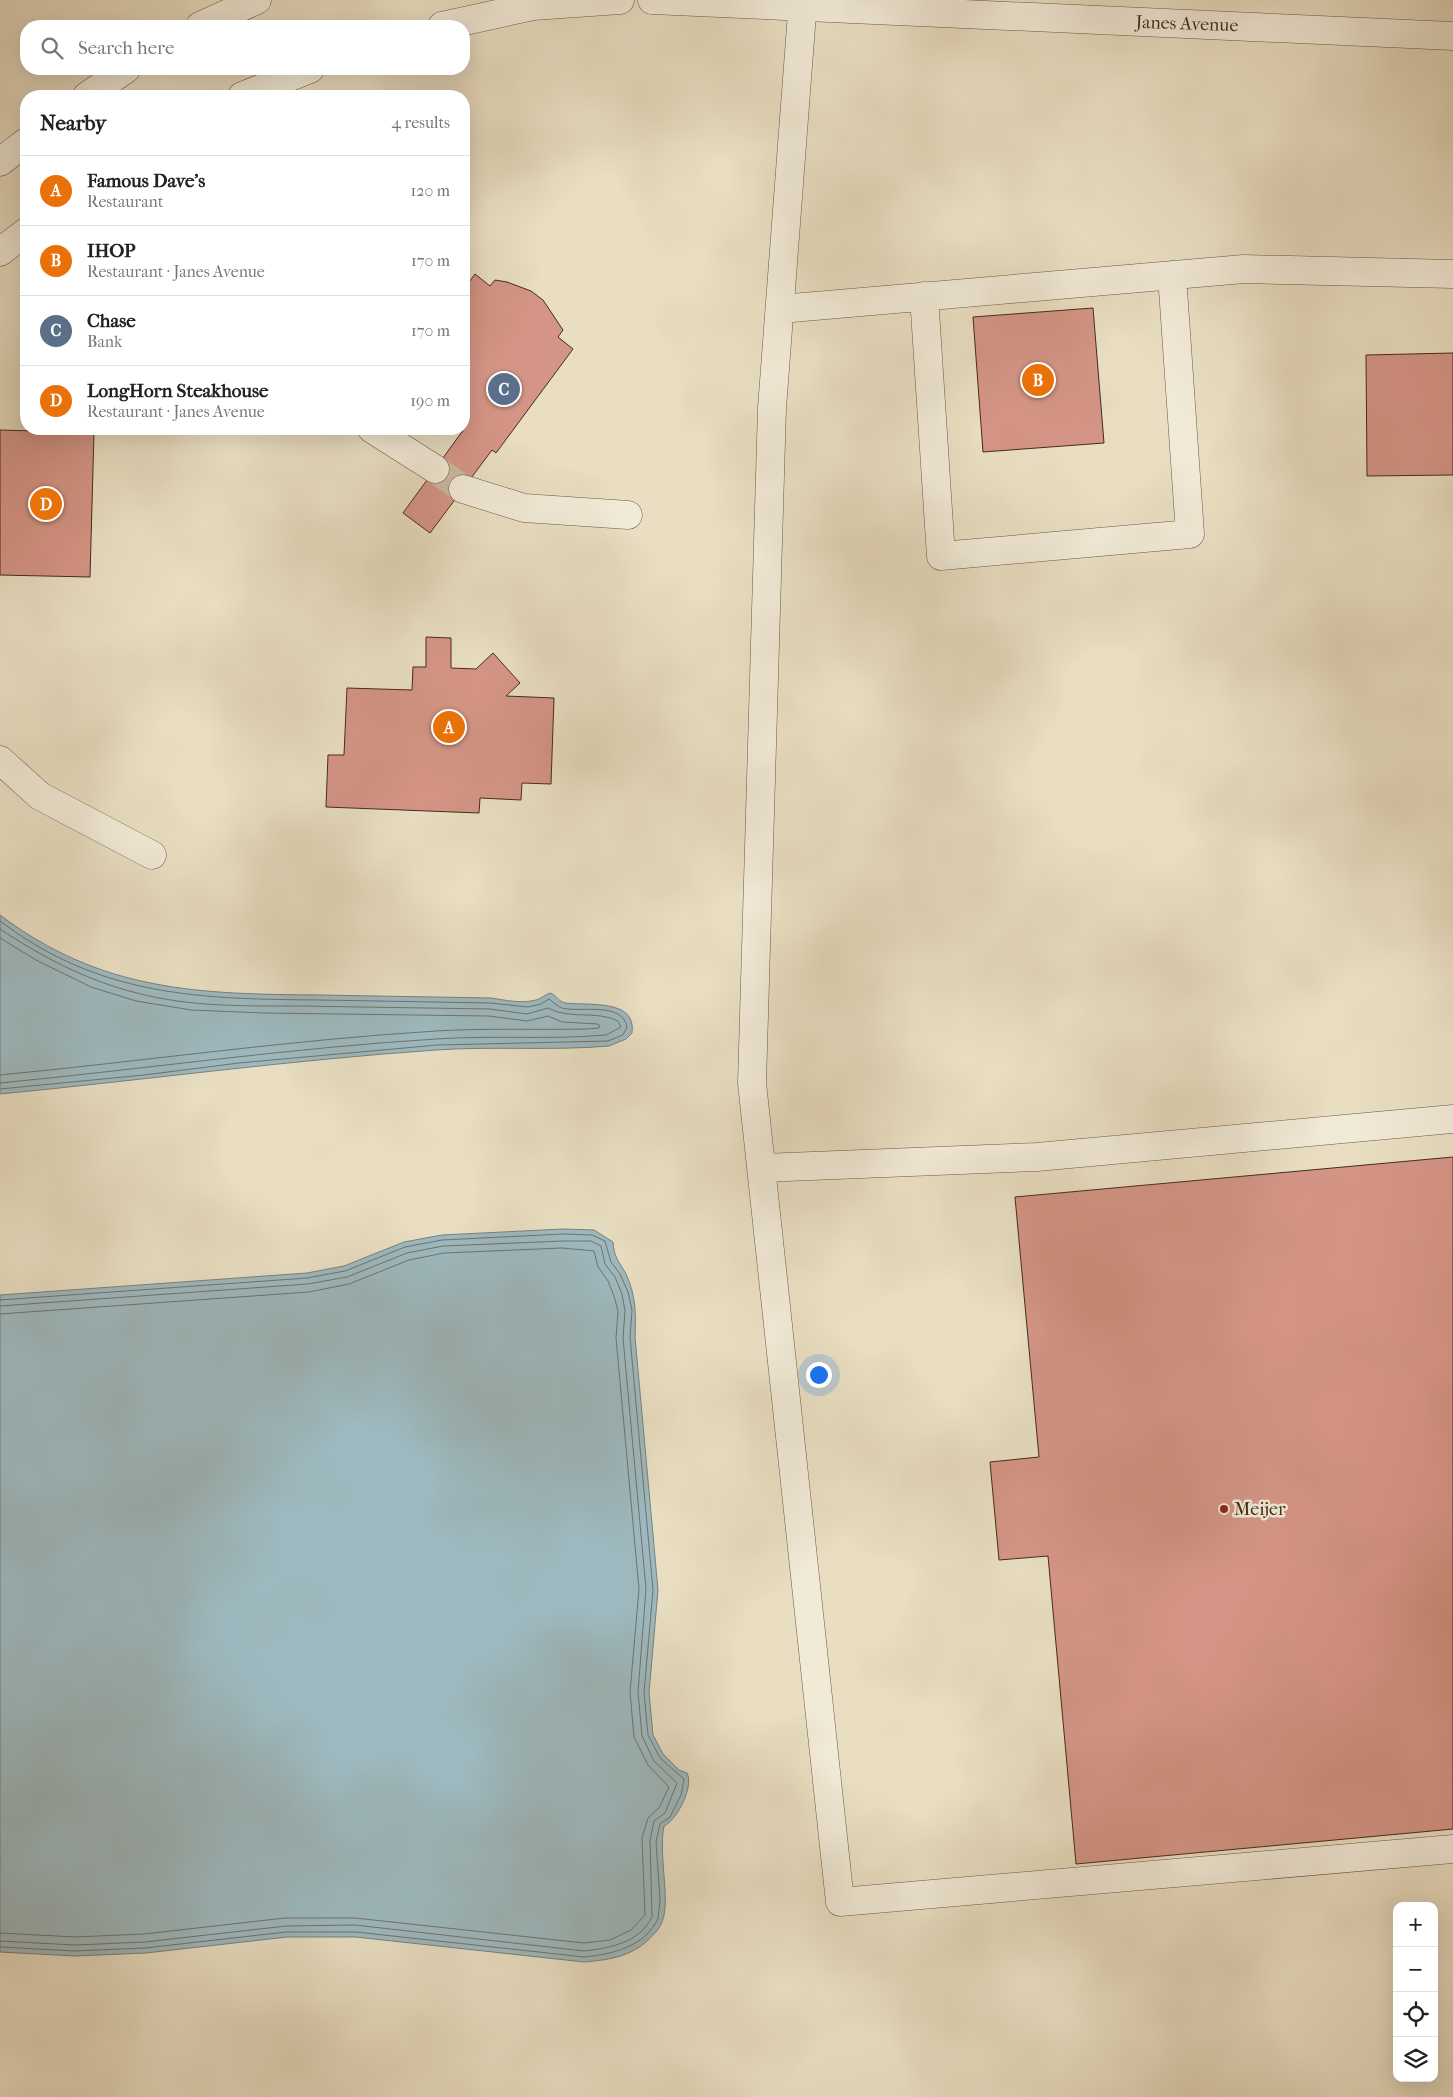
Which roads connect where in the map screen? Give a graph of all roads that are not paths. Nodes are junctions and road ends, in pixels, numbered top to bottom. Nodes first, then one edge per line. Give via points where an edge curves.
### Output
1 (257, 0) edge
2 (620, 0) edge
3 (652, 0) edge
4 (803, 4) edge
5 (213, 20) edge
6 (469, 20) edge
7 (1453, 36) edge
8 (117, 75) edge
9 (295, 75) edge
10 (96, 90) edge
11 (257, 90) edge
12 (20, 147) edge
13 (0, 162) edge
14 (20, 237) edge
15 (0, 252) edge
16 (1453, 274) edge
17 (1172, 275) junction
18 (924, 296) junction
19 (780, 309) junction
20 (381, 435) edge
21 (435, 469) tunnel mouth
22 (463, 489) tunnel mouth
23 (628, 515) dead end
24 (0, 760) edge
25 (152, 855) dead end
26 (1453, 1119) edge
27 (761, 1168) junction
28 (1453, 1849) edge

1 - 5 street
2 - 6 street via 533,6
3 - 4 street, Janes Avenue
4 - 7 street, Janes Avenue
4 - 19 street
8 - 10 street
9 - 11 street
12 - 13 street
14 - 15 street
16 - 17 street via 1244,269
17 - 18 street
17 - 18 street via 1190,534 941,556
18 - 19 street
19 - 27 street via 772,408 752,1083
20 - 21 street
22 - 23 street via 524,508
24 - 25 street via 40,796
26 - 27 street via 1037,1157
27 - 28 street via 840,1902

